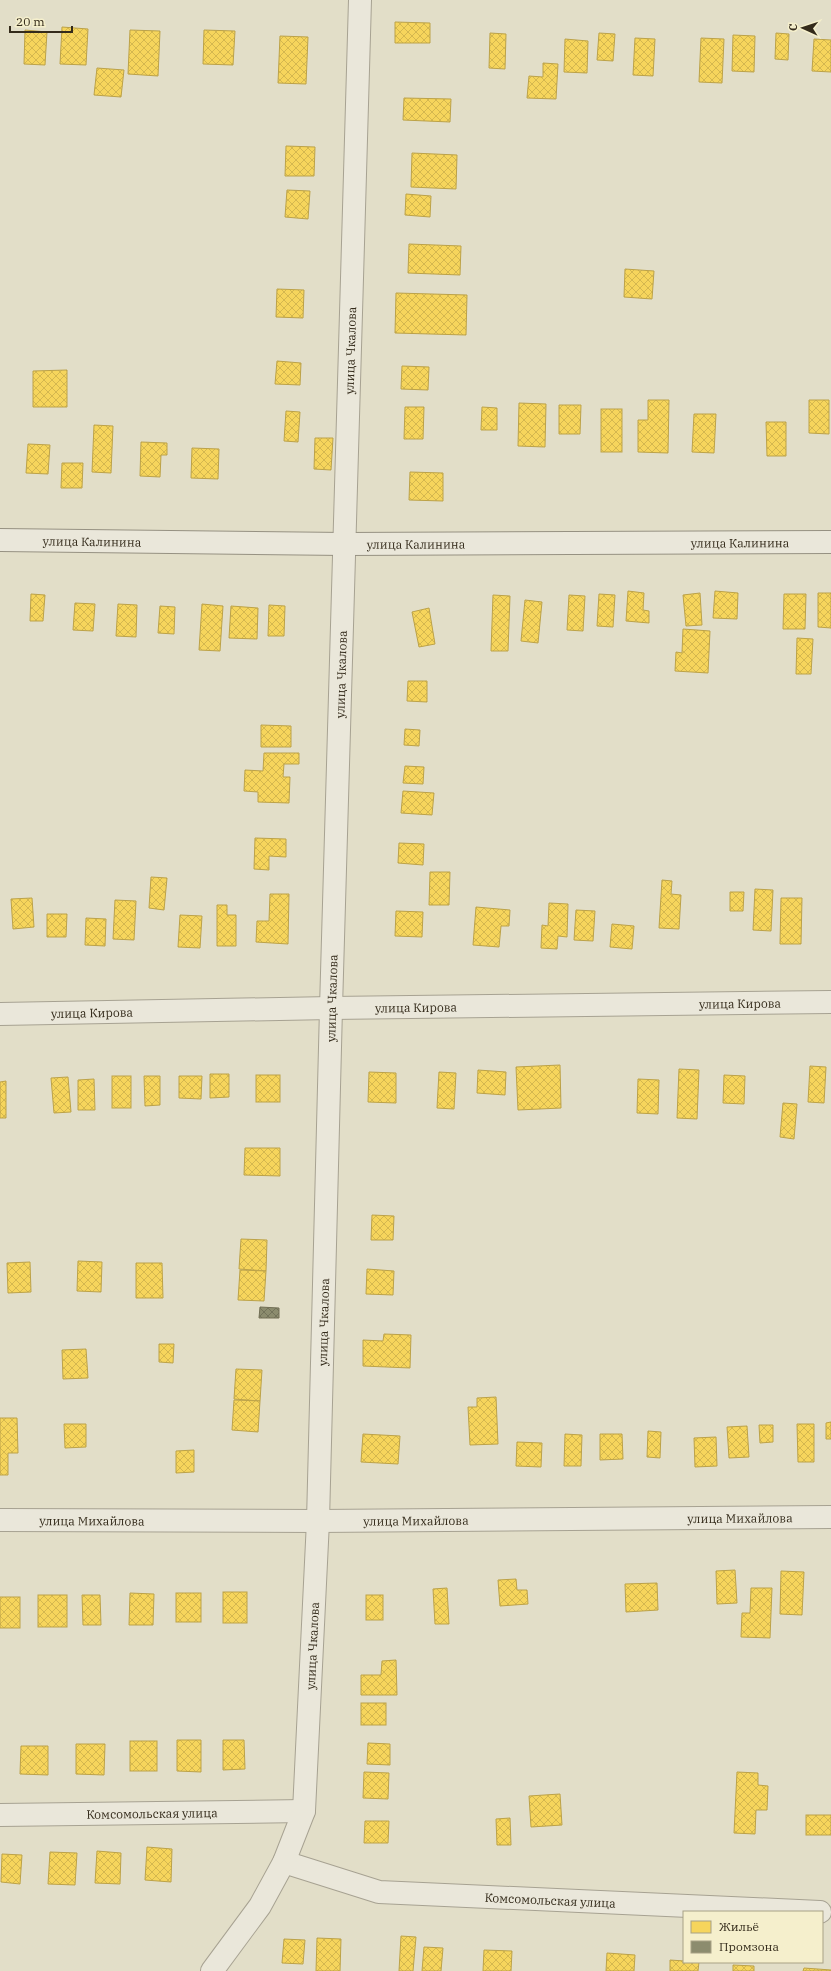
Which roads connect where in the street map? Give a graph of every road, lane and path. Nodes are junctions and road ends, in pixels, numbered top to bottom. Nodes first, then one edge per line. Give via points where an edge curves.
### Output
1 (360, 0) edge
2 (0, 540) edge
3 (831, 542) edge
4 (345, 544) junction
5 (831, 1002) edge
6 (331, 1008) junction
7 (0, 1014) edge
8 (831, 1516) edge
9 (0, 1520) edge
10 (318, 1521) junction
11 (304, 1811) junction
12 (0, 1815) edge
13 (284, 1862) junction
14 (799, 1911) edge
15 (212, 1971) edge

1 - 4 street, улица Чкалова
2 - 4 street, улица Калинина
3 - 4 street, улица Калинина
4 - 6 street, улица Чкалова
5 - 6 street, улица Кирова
6 - 7 street, улица Кирова
6 - 10 street, улица Чкалова
8 - 10 street, улица Михайлова
9 - 10 street, улица Михайлова
10 - 11 street, улица Чкалова
11 - 12 street, Комсомольская улица
11 - 13 street, улица Чкалова
13 - 14 street, Комсомольская улица via 379,1892
13 - 15 street, улица Чкалова via 260,1906

